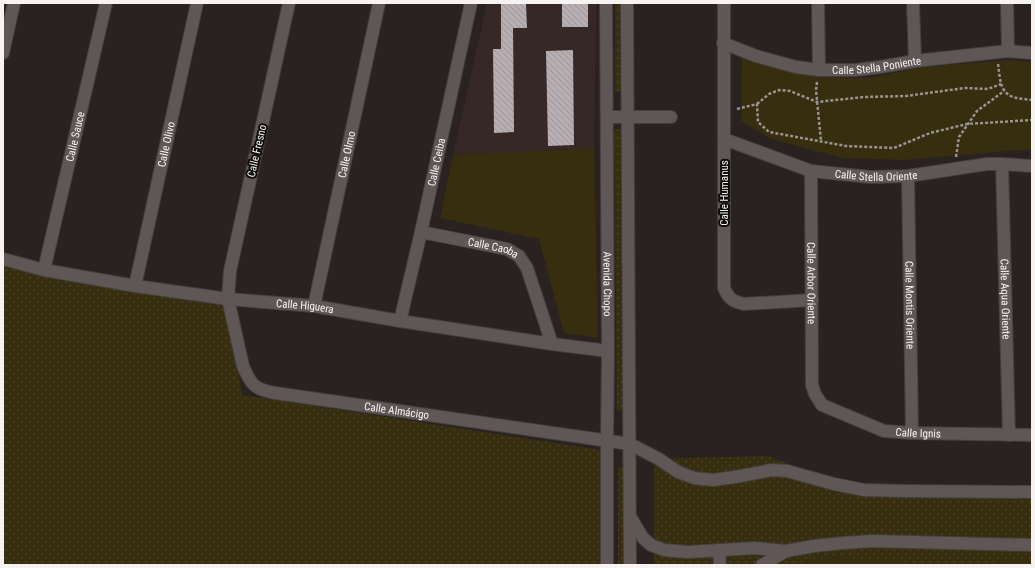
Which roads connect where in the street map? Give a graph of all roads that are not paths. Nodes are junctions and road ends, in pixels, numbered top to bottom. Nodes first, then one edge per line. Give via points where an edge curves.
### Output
1 (14, 3) edge
2 (106, 3) edge
3 (197, 3) edge
4 (289, 3) edge
5 (380, 3) edge
6 (471, 3) edge
7 (606, 3) edge
8 (627, 3) edge
9 (724, 3) edge
10 (818, 3) edge
11 (914, 3) edge
12 (1007, 3) edge
13 (724, 44) junction
14 (1002, 51) junction
15 (3, 52) edge
16 (1032, 53) edge
17 (915, 61) junction
18 (819, 70) junction
19 (628, 116) junction
20 (607, 117) junction
21 (671, 117) dead end
22 (724, 139) junction
23 (1002, 164) junction
24 (1032, 166) edge
25 (810, 171) junction
26 (908, 176) junction
27 (422, 232) junction
28 (3, 259) edge
29 (44, 270) junction
30 (135, 286) junction
31 (228, 299) junction
32 (812, 300) junction
33 (314, 306) junction
34 (400, 321) junction
35 (552, 344) junction
36 (608, 351) junction
37 (816, 394) joint
38 (912, 433) junction
39 (1009, 434) junction
40 (1032, 435) edge
41 (606, 440) junction
42 (630, 444) junction
43 (1032, 492) edge
44 (630, 516) junction
45 (1032, 545) edge
46 (719, 550) junction
47 (786, 551) junction
48 (607, 565) edge
49 (630, 565) edge
50 (720, 565) edge
51 (762, 565) edge

1 - 15 street
2 - 29 street, Calle Sauce
3 - 30 street, Calle Olivo
4 - 31 street, Calle Fresno via 230,271
5 - 33 street, Calle Olmo
6 - 27 street, Calle Ceiba
7 - 20 street, Avenida Chopo
8 - 19 street, Avenida Chopo
9 - 13 street, Calle Humanus
10 - 18 street
11 - 17 street
12 - 14 street
13 - 18 street, Calle Stella Poniente via 796,67
13 - 22 street, Calle Humanus
14 - 16 street, Calle Stella Poniente
14 - 17 street, Calle Stella Poniente
17 - 18 street, Calle Stella Poniente via 855,70
19 - 20 street
19 - 21 street
19 - 42 street, Avenida Chopo
20 - 36 street, Avenida Chopo
22 - 25 street, Calle Stella Oriente
22 - 32 street, Calle Humanus via 724,288 728,296 735,302 744,304
23 - 24 street, Calle Stella Oriente
23 - 26 street, Calle Stella Oriente
23 - 39 street, Calle Aqua Oriente
25 - 26 street, Calle Stella Oriente via 870,177
25 - 32 street, Calle Arbor Oriente
26 - 38 street, Calle Montis Oriente
27 - 34 street, Calle Ceiba
27 - 35 street, Calle Caoba via 507,249 519,256 527,268
28 - 29 street, Calle Higuera
29 - 30 street, Calle Higuera
30 - 31 street, Calle Higuera
31 - 33 street, Calle Higuera
31 - 41 street, Calle Almácigo via 248,376 253,384 266,392
32 - 37 street, Calle Arbor Oriente via 812,385
33 - 34 street, Calle Higuera
34 - 35 street, Calle Higuera
35 - 36 street, Calle Higuera
36 - 41 street, Avenida Chopo
37 - 38 street, Calle Ignis via 822,404 884,431
38 - 39 street, Calle Ignis
39 - 40 street, Calle Ignis
41 - 42 street, Calle Almácigo
41 - 48 street, Avenida Chopo
42 - 43 street, Calle Almácigo via 678,472 694,478 735,478 772,470 864,490
42 - 44 street, Avenida Chopo
44 - 46 street via 643,538 651,545 664,550
44 - 49 street, Avenida Chopo
45 - 47 street via 873,541
46 - 47 street via 754,548
46 - 50 street
47 - 51 street

